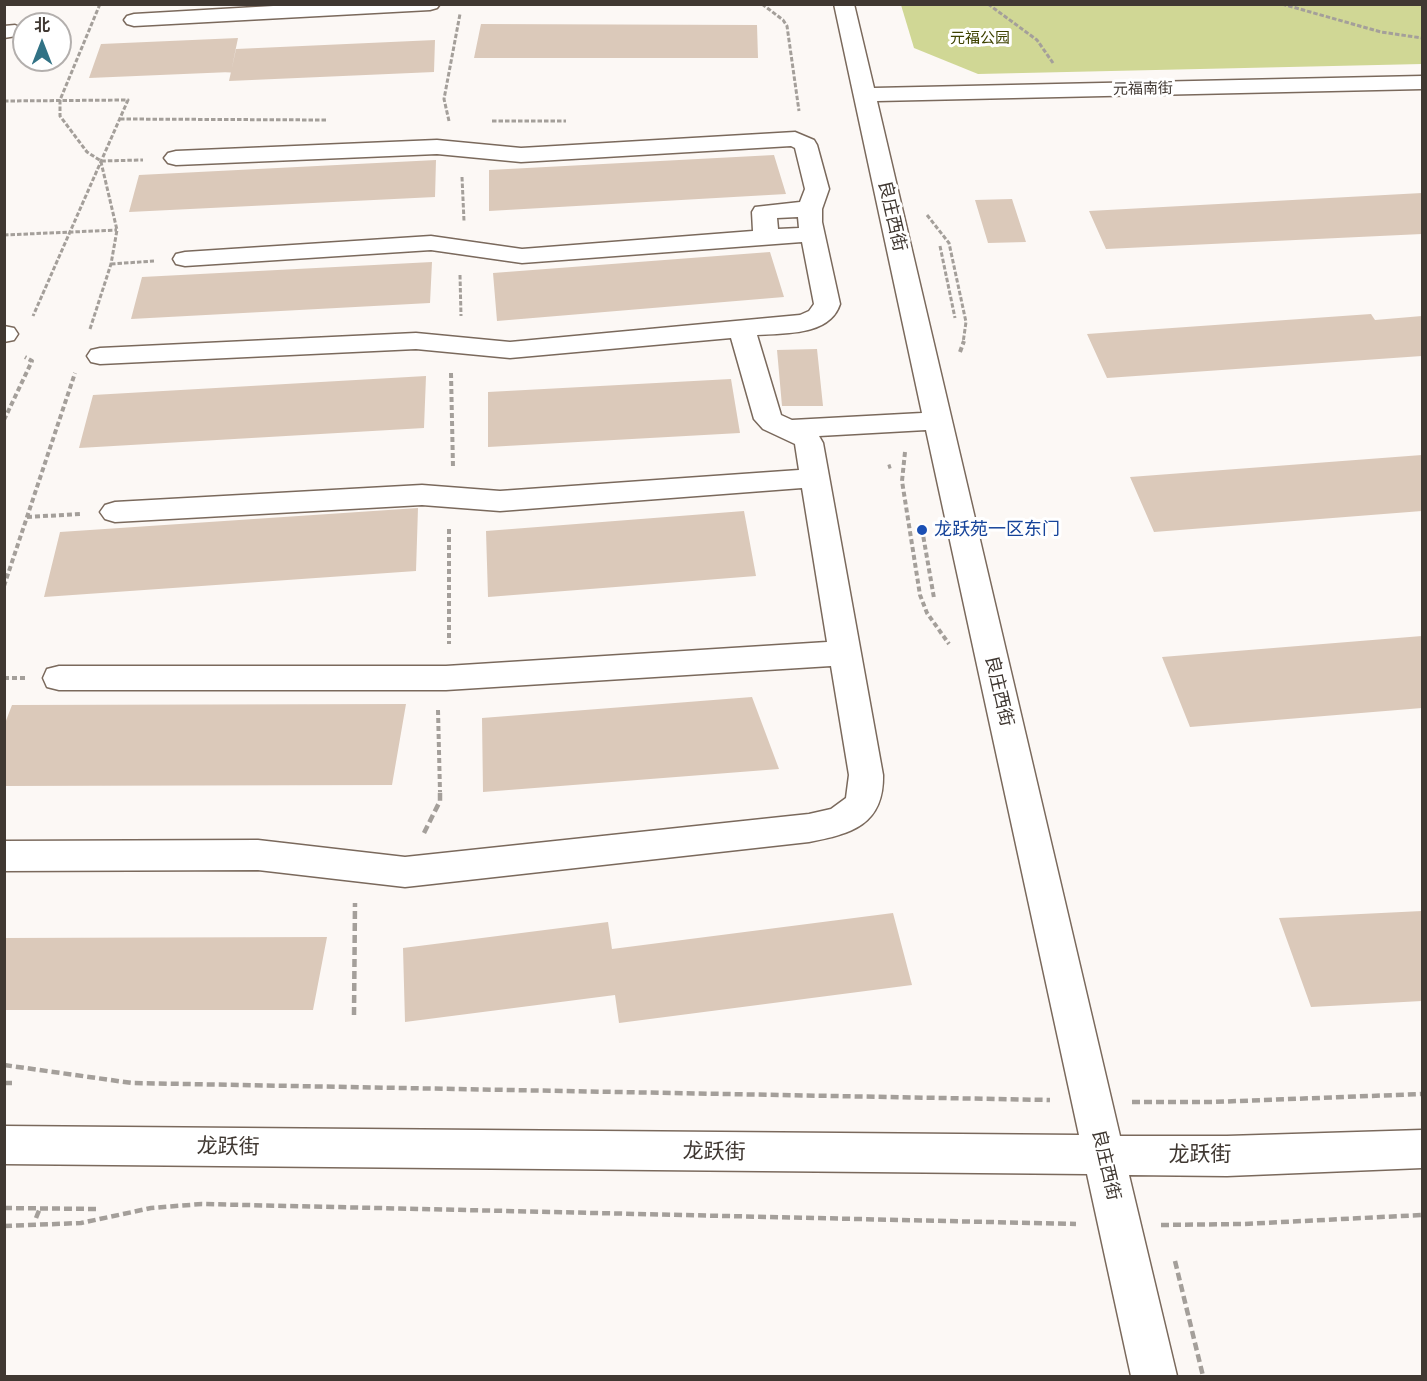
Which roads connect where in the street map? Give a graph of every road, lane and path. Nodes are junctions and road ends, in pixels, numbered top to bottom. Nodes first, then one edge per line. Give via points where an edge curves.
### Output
1 (100, 4) edge
2 (430, 4) edge
3 (457, 4) edge
4 (762, 4) edge
5 (844, 4) edge
6 (988, 4) edge
7 (1282, 4) edge
8 (1295, 6) edge
9 (134, 21) dead end
10 (1422, 38) edge
11 (1055, 68) dead end
12 (1422, 82) edge
13 (864, 95) junction
14 (60, 100) junction
15 (4, 101) edge
16 (804, 142) junction
17 (459, 148) junction
18 (176, 158) joint
19 (101, 162) junction
20 (811, 222) junction
21 (117, 230) dead end
22 (70, 232) junction
23 (4, 235) edge
24 (462, 245) junction
25 (940, 246) dead end
26 (185, 259) joint
27 (111, 264) dead end
28 (955, 318) dead end
29 (30, 324) dead end
30 (742, 329) junction
31 (10, 341) edge
32 (456, 346) junction
33 (100, 356) dead end
34 (4, 420) edge
35 (939, 428) junction
36 (799, 436) junction
37 (815, 478) junction
38 (451, 496) junction
39 (115, 512) joint
40 (27, 517) dead end
41 (921, 518) dead end
42 (934, 598) dead end
43 (845, 653) junction
44 (59, 678) dead end
45 (446, 678) junction
46 (4, 856) edge
47 (355, 867) junction
48 (423, 870) junction
49 (354, 1015) dead end
50 (4, 1065) edge
51 (4, 1083) edge
52 (13, 1083) dead end
53 (1422, 1094) edge
54 (1091, 1100) junction
55 (4, 1145) edge
56 (1422, 1149) edge
57 (1104, 1155) junction
58 (4, 1208) edge
59 (40, 1208) junction
60 (98, 1209) dead end
61 (1422, 1215) edge
62 (36, 1218) dead end
63 (1119, 1225) junction
64 (4, 1226) edge
65 (1154, 1377) edge

1 - 14 path
2 - 9 street
3 - 17 path via 460,21 444,106
4 - 16 path via 787,26
5 - 13 street, 良庄西街
6 - 11 path via 1037,40
7 - 8 path
8 - 10 path via 1381,32
12 - 13 street, 元福南街
13 - 35 street, 良庄西街
14 - 15 path
14 - 19 path via 60,116 87,152
14 - 19 path via 128,100
16 - 17 street via 790,139 521,155
16 - 20 street via 817,189
17 - 18 street
17 - 24 path via 465,231
18 - 19 path
19 - 22 path
20 - 24 street via 766,237 522,256
20 - 30 street via 827,297 824,312 805,322
21 - 22 path
22 - 23 path
22 - 29 path
24 - 26 street via 431,243
24 - 32 path via 462,326
25 - 28 path
26 - 27 path
30 - 32 street via 510,350
30 - 36 street via 765,414 770,421
31 - 34 path via 32,361
32 - 33 street via 394,341
32 - 38 path via 451,365
35 - 36 street
35 - 54 street, 良庄西街
36 - 37 street
37 - 38 street via 500,501
37 - 43 street
38 - 39 street
38 - 45 path
39 - 40 path
41 - 42 path
43 - 45 street
43 - 48 street via 867,786 861,807 852,815 809,828
44 - 45 street
45 - 48 path via 438,705 440,801 423,840
46 - 47 street via 258,855
47 - 48 street
47 - 49 path
50 - 54 path via 132,1083
51 - 52 path
53 - 54 path via 1212,1102
54 - 57 street, 良庄西街
55 - 57 street, 龙跃街
56 - 57 street, 龙跃街 via 1227,1156
57 - 63 street, 良庄西街
58 - 59 path
59 - 60 path
59 - 62 path
61 - 63 path via 1244,1224
63 - 64 path via 201,1204 152,1208 81,1223
63 - 65 street, 良庄西街

